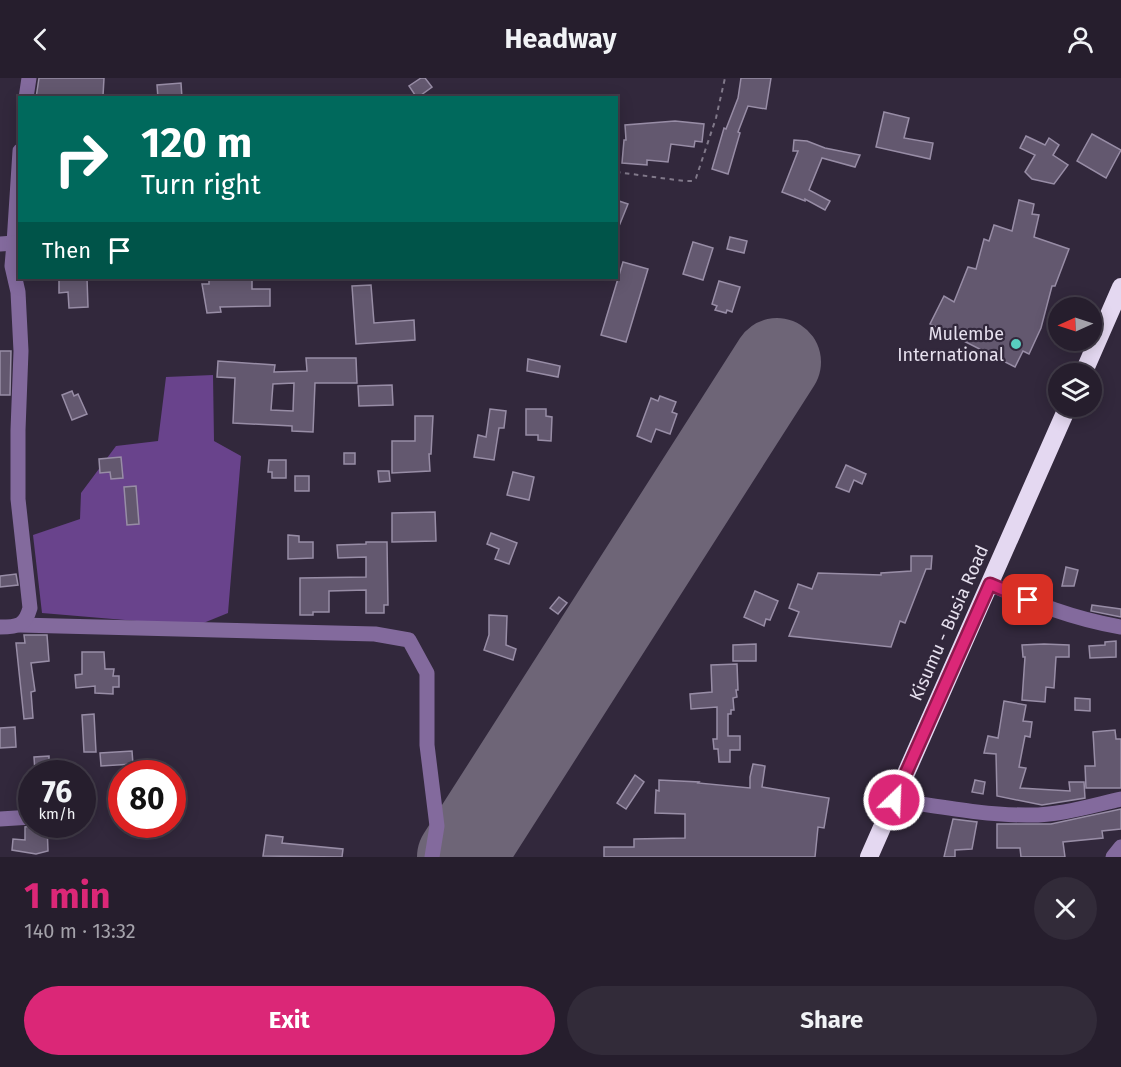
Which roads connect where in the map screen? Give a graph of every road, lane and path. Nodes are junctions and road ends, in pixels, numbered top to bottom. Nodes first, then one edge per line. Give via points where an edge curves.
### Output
1 (29, 78) edge
2 (725, 78) edge
3 (27, 96) edge
4 (18, 165) edge
5 (618, 172) edge
6 (7, 244) edge
7 (1121, 287) edge
8 (1115, 314) edge
9 (1089, 363) edge
10 (1063, 417) edge
11 (990, 584) junction
12 (20, 625) junction
13 (0, 627) edge
14 (1121, 627) edge
15 (1121, 799) edge
16 (894, 800) junction
17 (18, 818) edge
18 (0, 819) edge
19 (1121, 847) edge
20 (432, 857) edge
21 (869, 857) edge
22 (1113, 857) edge

1 - 3 street
2 - 5 path via 696,178 684,181
4 - 6 street
6 - 12 street via 18,292 18,499 30,608
7 - 8 highway
8 - 9 highway
10 - 11 highway, Kisumu - Busia Road
11 - 14 street via 1048,609
11 - 16 highway, Kisumu - Busia Road
12 - 13 street
12 - 20 street via 375,634 409,640 427,673 428,745 436,826
15 - 16 street via 1028,816
16 - 21 highway, Kisumu - Busia Road
17 - 18 street
19 - 22 street

